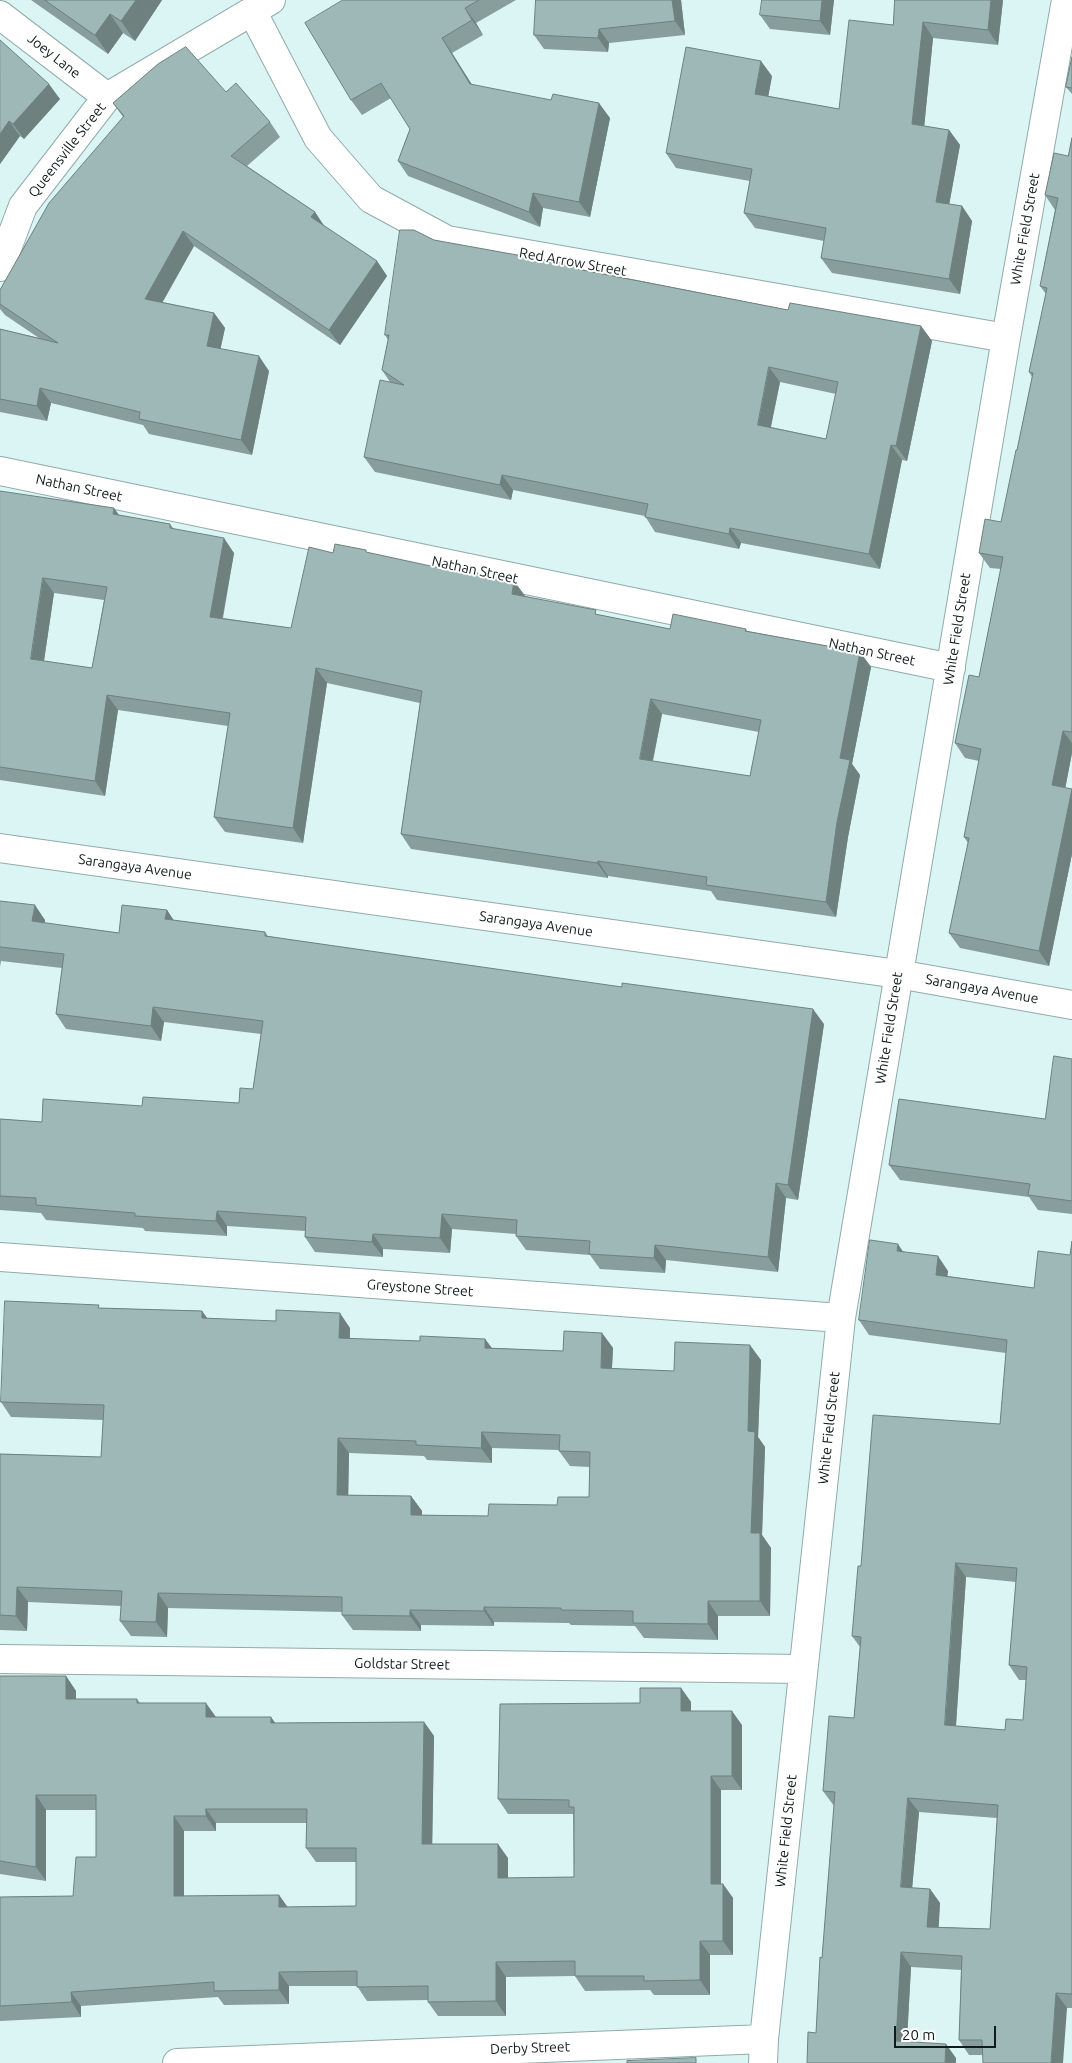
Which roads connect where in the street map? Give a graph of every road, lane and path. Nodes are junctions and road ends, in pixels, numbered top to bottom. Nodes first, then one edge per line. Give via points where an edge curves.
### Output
1 (1066, 0) edge
2 (262, 5) edge
3 (0, 15) edge
4 (108, 97) junction
5 (0, 268) edge
6 (1006, 338) junction
7 (0, 471) edge
8 (951, 668) junction
9 (0, 848) edge
10 (898, 974) junction
11 (1072, 1005) edge
12 (0, 1257) edge
13 (841, 1318) junction
14 (0, 1659) edge
15 (803, 1669) junction
16 (763, 2051) edge
17 (177, 2063) edge

1 - 6 street, White Field Street
2 - 4 street, Queensville Street
2 - 6 street, Red Arrow Street via 318,138 372,199 447,240
3 - 4 street, Joey Lane
4 - 5 street, Queensville Street via 23,206
6 - 8 street, White Field Street
7 - 8 street, Nathan Street
8 - 10 street, White Field Street
9 - 10 street, Sarangaya Avenue
10 - 11 street, Sarangaya Avenue
10 - 13 street, White Field Street
12 - 13 street, Greystone Street
13 - 15 street, White Field Street
14 - 15 street, Goldstar Street
15 - 16 street, White Field Street
16 - 17 street, Derby Street

